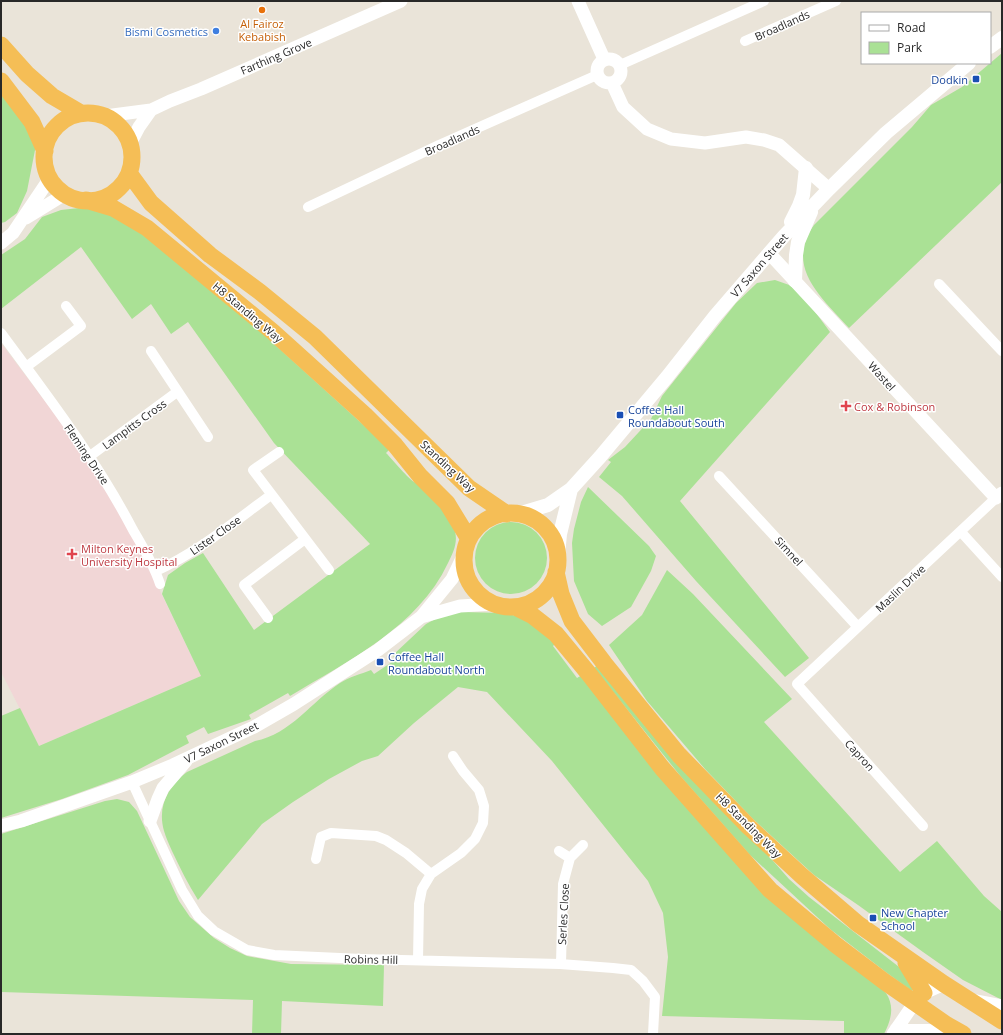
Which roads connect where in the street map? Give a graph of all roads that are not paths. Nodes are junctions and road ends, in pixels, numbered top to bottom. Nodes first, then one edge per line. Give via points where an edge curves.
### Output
1 (402, 1) edge
2 (578, 1) edge
3 (764, 1) edge
4 (836, 1) edge
5 (818, 5) edge
6 (745, 41) dead end
7 (2, 46) edge
8 (604, 59) junction
9 (968, 64) edge
10 (620, 65) junction
11 (597, 75) junction
12 (1, 81) edge
13 (612, 83) junction
14 (151, 110) junction
15 (81, 114) junction
16 (105, 116) junction
17 (130, 144) junction
18 (45, 151) junction
19 (806, 168) junction
20 (129, 173) junction
21 (50, 178) junction
22 (829, 189) junction
23 (65, 194) junction
24 (86, 200) junction
25 (813, 206) junction
26 (308, 208) dead end
27 (23, 220) junction
28 (784, 236) junction
29 (1, 243) edge
30 (769, 253) junction
31 (795, 281) junction
32 (939, 284) dead end
33 (66, 306) dead end
34 (1, 333) edge
35 (151, 351) dead end
36 (1002, 351) edge
37 (26, 367) junction
38 (177, 392) junction
39 (410, 430) joint
40 (208, 437) dead end
41 (279, 452) dead end
42 (90, 456) junction
43 (719, 476) dead end
44 (572, 488) junction
45 (271, 495) junction
46 (999, 495) edge
47 (513, 514) junction
48 (961, 532) junction
49 (305, 539) junction
50 (467, 546) junction
51 (557, 564) junction
52 (156, 570) junction
53 (329, 570) dead end
54 (1002, 577) edge
55 (160, 584) dead end
56 (493, 604) junction
57 (515, 607) junction
58 (268, 618) dead end
59 (421, 618) junction
60 (858, 627) junction
61 (797, 684) joint
62 (453, 756) dead end
63 (190, 757) junction
64 (132, 782) junction
65 (150, 821) junction
66 (1, 826) edge
67 (923, 826) dead end
68 (582, 845) dead end
69 (559, 850) dead end
70 (570, 858) junction
71 (316, 859) dead end
72 (431, 874) junction
73 (900, 954) junction
74 (418, 960) junction
75 (561, 964) junction
76 (944, 984) junction
77 (920, 998) junction
78 (1000, 1013) edge
79 (953, 1030) edge
80 (894, 1031) edge
81 (653, 1034) edge

1 - 14 street, Farthing Grove
2 - 8 street
3 - 10 street
4 - 5 street, Broadlands
5 - 6 street, Broadlands
7 - 15 highway via 27,74 52,96
8 - 10 street via 611,58
8 - 11 street via 597,66
9 - 22 main road, V7 Saxon Street via 886,133
10 - 13 street via 620,76
11 - 13 street via 601,81
11 - 26 street, Broadlands via 439,145
12 - 18 highway via 32,122
13 - 19 street via 623,107 647,129 670,139 705,143 746,137 764,140 779,145
14 - 16 street, Farthing Grove
14 - 17 street, Farthing Grove
15 - 16 highway
15 - 18 highway via 68,118 57,126 49,138
16 - 17 highway via 122,128
17 - 20 highway via 132,161
18 - 21 highway via 45,165
19 - 22 street
19 - 28 main road via 803,195
20 - 24 highway via 122,185 112,194 100,199
20 - 39 highway, H8 Standing Way via 151,203 210,255 315,337
21 - 23 highway
21 - 27 street
22 - 25 main road, V7 Saxon Street
23 - 24 highway via 75,199
23 - 27 street
24 - 50 highway, H8 Standing Way via 113,208 147,228 273,332 365,415 447,503
25 - 28 main road, V7 Saxon Street
25 - 31 main road via 798,242
27 - 29 street
28 - 30 main road, V7 Saxon Street
30 - 31 street, Wastel
30 - 44 main road, V7 Saxon Street
31 - 46 street, Wastel
32 - 36 street
33 - 37 street via 81,326
34 - 37 street, Fleming Drive
35 - 38 street, Lampitts Cross
37 - 42 street, Fleming Drive
38 - 40 street, Lampitts Cross
38 - 42 street, Lampitts Cross
39 - 47 highway, Standing Way via 469,488
41 - 45 street via 253,470
42 - 52 street, Fleming Drive
43 - 60 street, Simnel
44 - 47 main road, V7 Saxon Street via 548,505
44 - 51 main road, V7 Saxon Street via 560,534
45 - 49 street
45 - 52 street, Lister Close via 191,553
46 - 48 street, Maslin Drive
47 - 50 highway via 495,516 485,521 476,529
47 - 51 highway via 530,518 549,533 555,544
48 - 54 street
48 - 60 street, Maslin Drive
49 - 53 street
49 - 58 street via 244,585
50 - 56 highway via 464,566 467,578 482,598
50 - 59 street, V7 Saxon Street via 452,579
51 - 57 highway via 551,585 541,596 529,604
51 - 73 highway, H8 Standing Way via 561,594 572,621 679,755 802,876 858,924
52 - 55 street, Fleming Drive
56 - 57 highway
56 - 59 street, V7 Saxon Street via 460,606
57 - 77 highway via 533,616 556,634 662,768 770,890 885,982
59 - 63 street, V7 Saxon Street via 378,650 294,704 254,727
60 - 61 street, Maslin Drive
61 - 67 street, Capron
62 - 72 street via 479,790 484,806 483,823 475,839 461,853
63 - 64 street, V7 Saxon Street
63 - 65 street via 163,788
64 - 65 street, Robins Hill
64 - 66 street, V7 Saxon Street
65 - 74 street, Robins Hill via 182,890 198,916 214,931 247,950 274,955
68 - 70 street, Serles Close
69 - 70 street
70 - 75 street, Serles Close via 563,884
71 - 72 street via 321,837 331,833 376,836 406,853
72 - 74 street via 422,889 419,904
73 - 76 highway, H8 Standing Way
73 - 77 highway via 913,974
74 - 75 street, Robins Hill
75 - 81 street, Robins Hill via 631,970 655,997
76 - 77 street
76 - 78 highway, H8 Standing Way
77 - 79 highway
77 - 80 street
79 - 80 street

